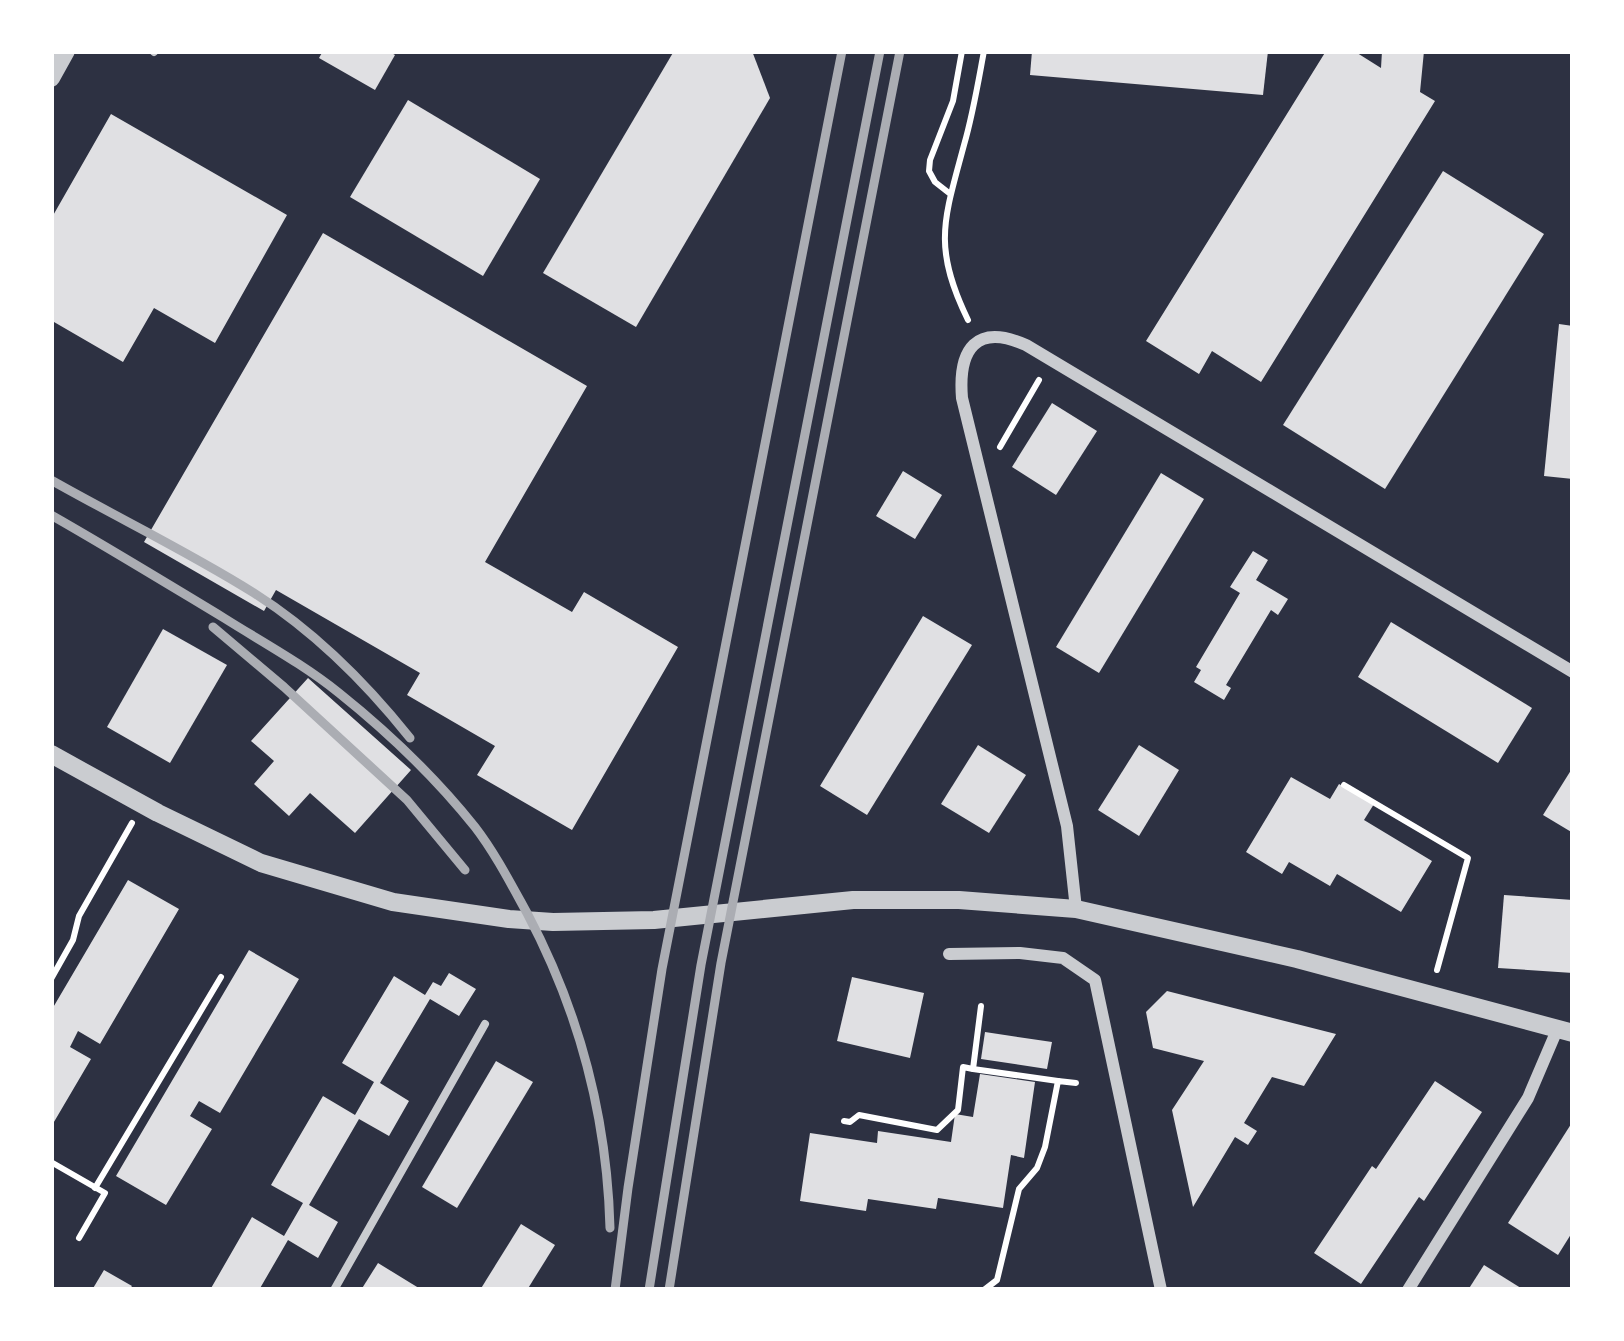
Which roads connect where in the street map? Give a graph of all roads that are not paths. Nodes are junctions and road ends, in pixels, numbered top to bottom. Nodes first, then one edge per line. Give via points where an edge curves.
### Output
1 (66, 51) edge
2 (51, 78) edge
3 (1573, 671) edge
4 (51, 754) edge
5 (1076, 909) junction
6 (950, 954) dead end
7 (485, 1024) dead end
8 (1565, 1032) edge
9 (334, 1290) edge
10 (1161, 1290) edge
11 (1408, 1290) edge

1 - 2 street
3 - 5 street via 1026,345 991,336 962,362 962,398 1067,826
4 - 5 street via 261,863 393,902 508,920 655,920 853,901
5 - 8 street
6 - 10 street via 1063,958 1095,980
7 - 9 lane
8 - 11 street

